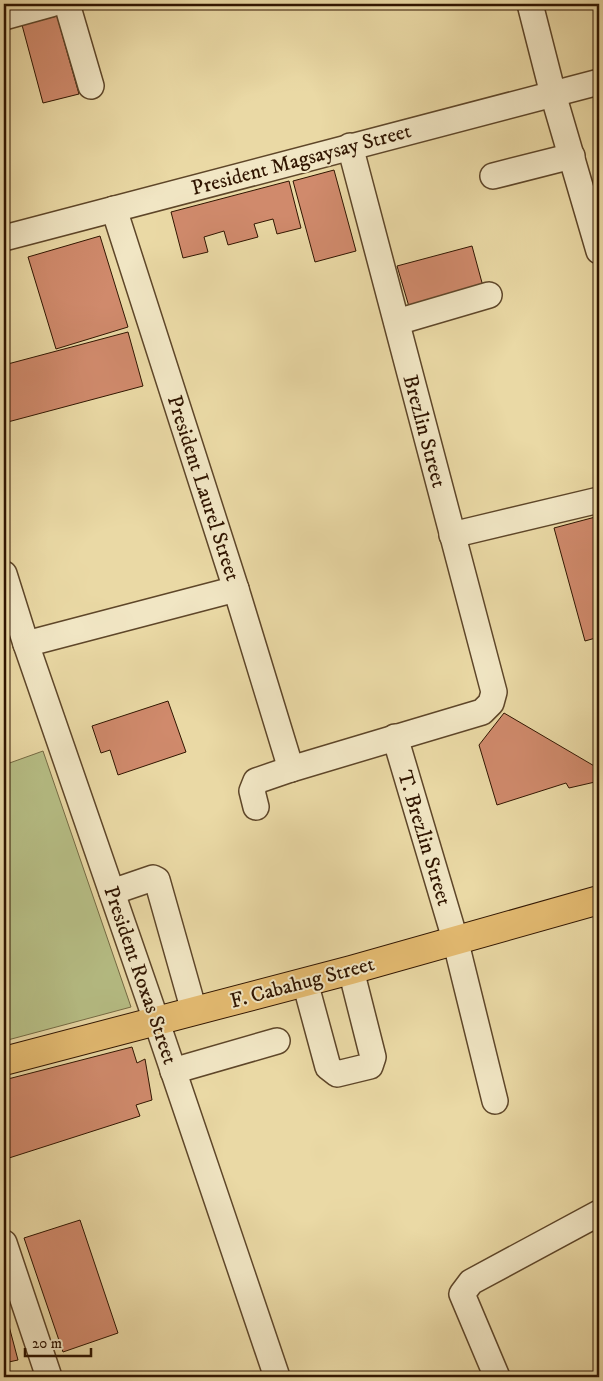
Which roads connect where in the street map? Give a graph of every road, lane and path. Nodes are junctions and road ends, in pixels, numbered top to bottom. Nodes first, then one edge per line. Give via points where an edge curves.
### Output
1 (51, 4) edge
2 (67, 4) edge
3 (530, 4) edge
4 (4, 17) edge
5 (599, 82) edge
6 (91, 86) dead end
7 (553, 94) junction
8 (350, 146) junction
9 (572, 156) junction
10 (493, 176) dead end
11 (114, 209) junction
12 (4, 238) edge
13 (599, 251) edge
14 (489, 294) dead end
15 (397, 322) junction
16 (599, 500) edge
17 (452, 535) junction
18 (4, 574) edge
19 (236, 589) junction
20 (26, 644) junction
21 (395, 737) junction
22 (291, 769) junction
23 (256, 806) dead end
24 (112, 892) junction
25 (599, 900) edge
26 (455, 939) junction
27 (351, 970) junction
28 (305, 982) junction
29 (194, 1011) junction
30 (156, 1020) junction
31 (277, 1041) dead end
32 (4, 1061) edge
33 (174, 1071) junction
34 (495, 1101) dead end
35 (599, 1213) edge
36 (4, 1243) edge
37 (49, 1377) edge
38 (277, 1377) edge
39 (497, 1377) edge

1 - 4 street
2 - 6 street
3 - 7 street
5 - 7 street, President Magsaysay Street
7 - 8 street, President Magsaysay Street
7 - 9 street
8 - 11 street, President Magsaysay Street
8 - 15 street, Brezlin Street
9 - 10 street
9 - 13 street
11 - 12 street, President Magsaysay Street
11 - 19 street, President Laurel Street
14 - 15 street
15 - 17 street, Brezlin Street
16 - 17 street
17 - 21 street, Brezlin Street via 494,692 491,703 482,712
18 - 20 street, President Roxas Street
19 - 20 street
19 - 22 street, President Laurel Street
20 - 24 street, President Roxas Street
21 - 22 street
21 - 26 street, T. Brezlin Street
22 - 23 street via 256,781 252,791
24 - 29 street via 153,878 156,880
24 - 30 street, President Roxas Street
25 - 26 main road, F. Cabahug Street
26 - 27 main road, F. Cabahug Street
26 - 34 street, T. Brezlin Street
27 - 28 main road, F. Cabahug Street
27 - 28 street via 373,1057 370,1066 337,1074 328,1067
28 - 29 main road, F. Cabahug Street
29 - 30 main road, F. Cabahug Street
30 - 32 main road, F. Cabahug Street
30 - 33 street, President Roxas Street
31 - 33 street
33 - 38 street, President Roxas Street
35 - 39 street via 471,1282 462,1294
36 - 37 street

